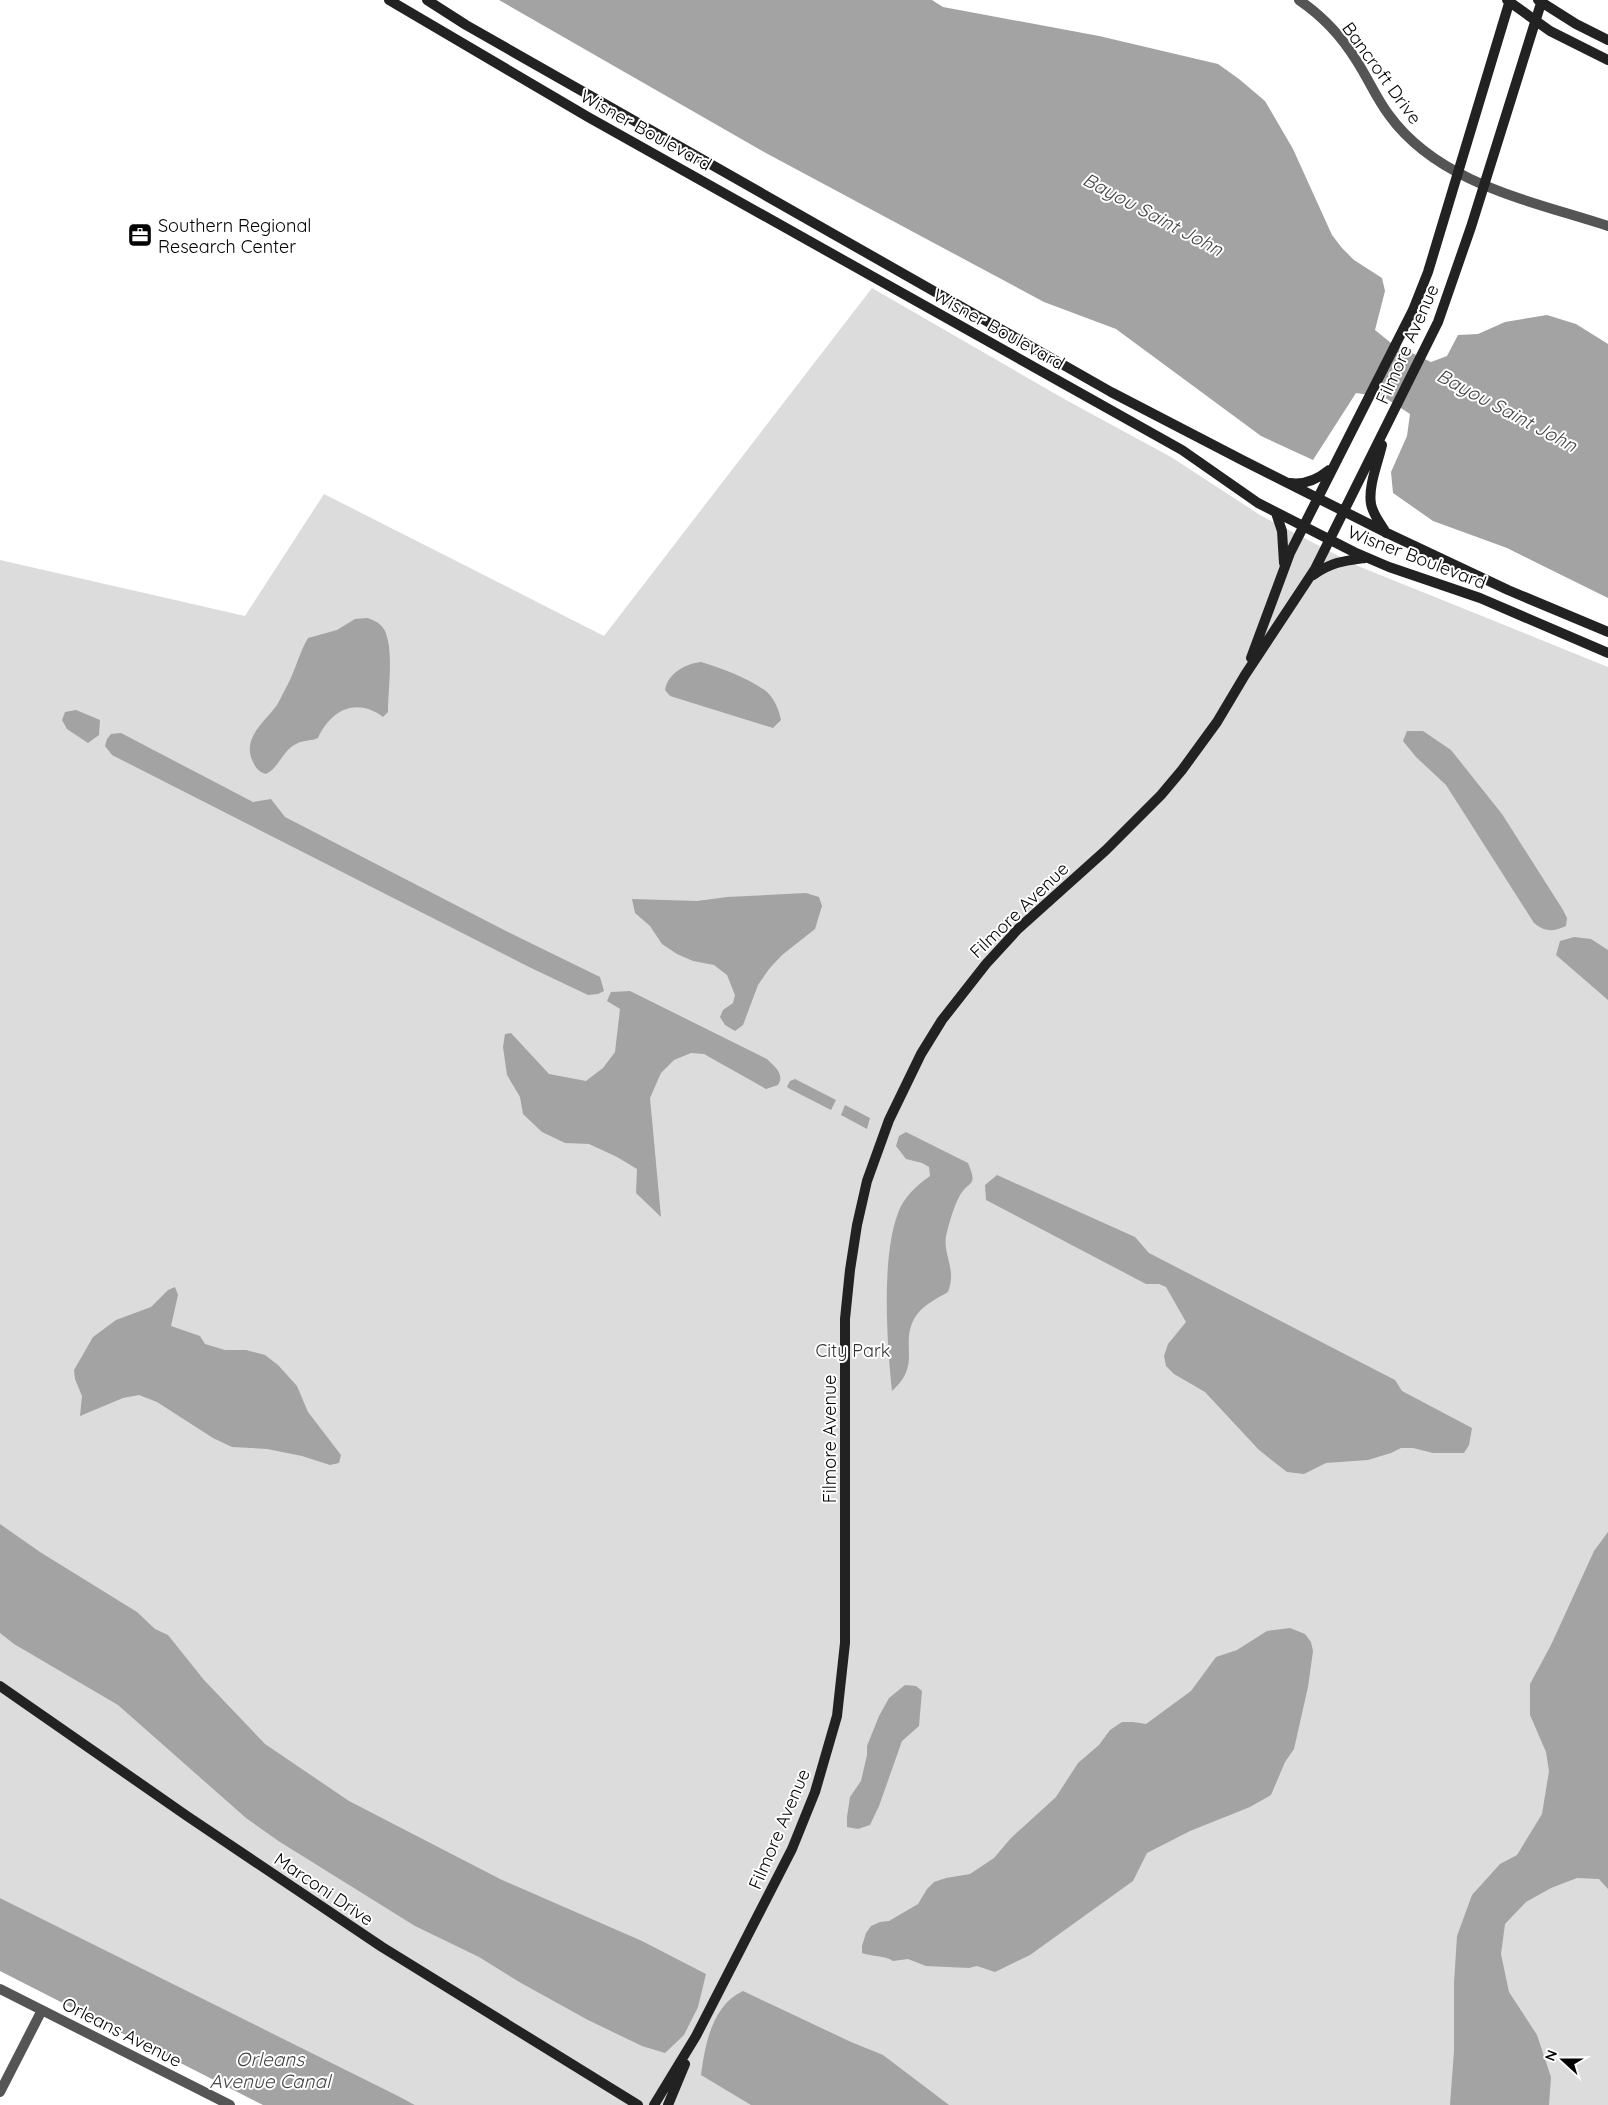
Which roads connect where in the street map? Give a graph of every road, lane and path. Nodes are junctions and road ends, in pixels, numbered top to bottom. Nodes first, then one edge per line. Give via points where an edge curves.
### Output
1 (389, 0) edge
2 (427, 0) edge
3 (1299, 0) edge
4 (1509, 1) edge
5 (1540, 1) edge
6 (1535, 21) junction
7 (1608, 40) edge
8 (1608, 60) edge
9 (1457, 173) junction
10 (1484, 185) junction
11 (1608, 226) edge
12 (1386, 429) junction
13 (1334, 466) junction
14 (1286, 483) junction
15 (1317, 498) junction
16 (1344, 512) junction
17 (1276, 513) junction
18 (1303, 527) junction
19 (1387, 533) junction
20 (1330, 540) junction
21 (1366, 558) junction
22 (1284, 570) junction
23 (1310, 576) junction
24 (1608, 632) edge
25 (1608, 653) edge
26 (1245, 675) junction
27 (0, 1686) edge
28 (0, 1988) edge
29 (42, 2010) junction
30 (696, 2036) junction
31 (0, 2092) edge
32 (230, 2105) edge
33 (638, 2105) edge
34 (654, 2105) edge
35 (668, 2105) edge

1 - 17 street, Wisner Boulevard via 588,117 1182,450
2 - 14 street, Wisner Boulevard via 1103,387
3 - 9 street, Bancroft Drive via 1342,40 1402,132 1432,159
4 - 6 street
4 - 9 street, Filmore Avenue
5 - 6 street, Filmore Avenue
5 - 7 street
6 - 8 street
6 - 10 street, Filmore Avenue
9 - 10 street, Bancroft Drive
9 - 13 street, Filmore Avenue via 1428,272 1413,310
10 - 11 street, Bancroft Drive
10 - 12 street, Filmore Avenue via 1448,298
12 - 16 street, Filmore Avenue
12 - 19 street via 1371,505
13 - 14 street via 1319,478 1297,484
13 - 15 street, Filmore Avenue
14 - 15 street, Wisner Boulevard
15 - 16 street, Wisner Boulevard
15 - 18 street, Filmore Avenue
16 - 19 street, Wisner Boulevard
16 - 20 street, Filmore Avenue
17 - 18 street, Wisner Boulevard
17 - 22 street via 1282,531
18 - 20 street, Wisner Boulevard
18 - 22 street, Filmore Avenue
19 - 24 street, Wisner Boulevard via 1508,590
20 - 21 street, Wisner Boulevard
20 - 23 street, Filmore Avenue
21 - 23 street via 1333,563
21 - 25 street, Wisner Boulevard via 1480,598
22 - 26 street, Filmore Avenue
23 - 26 street, Filmore Avenue
26 - 30 street, Filmore Avenue via 1217,722 1161,795 1018,929 962,993 921,1054 889,1120 867,1181 857,1225 845,1319 845,1643 837,1716 815,1792 792,1849
27 - 33 street, Marconi Drive via 382,1947
28 - 29 street, Orleans Avenue
29 - 31 street
29 - 32 street, Orleans Avenue
30 - 34 street, Filmore Avenue
30 - 35 street, Filmore Avenue

